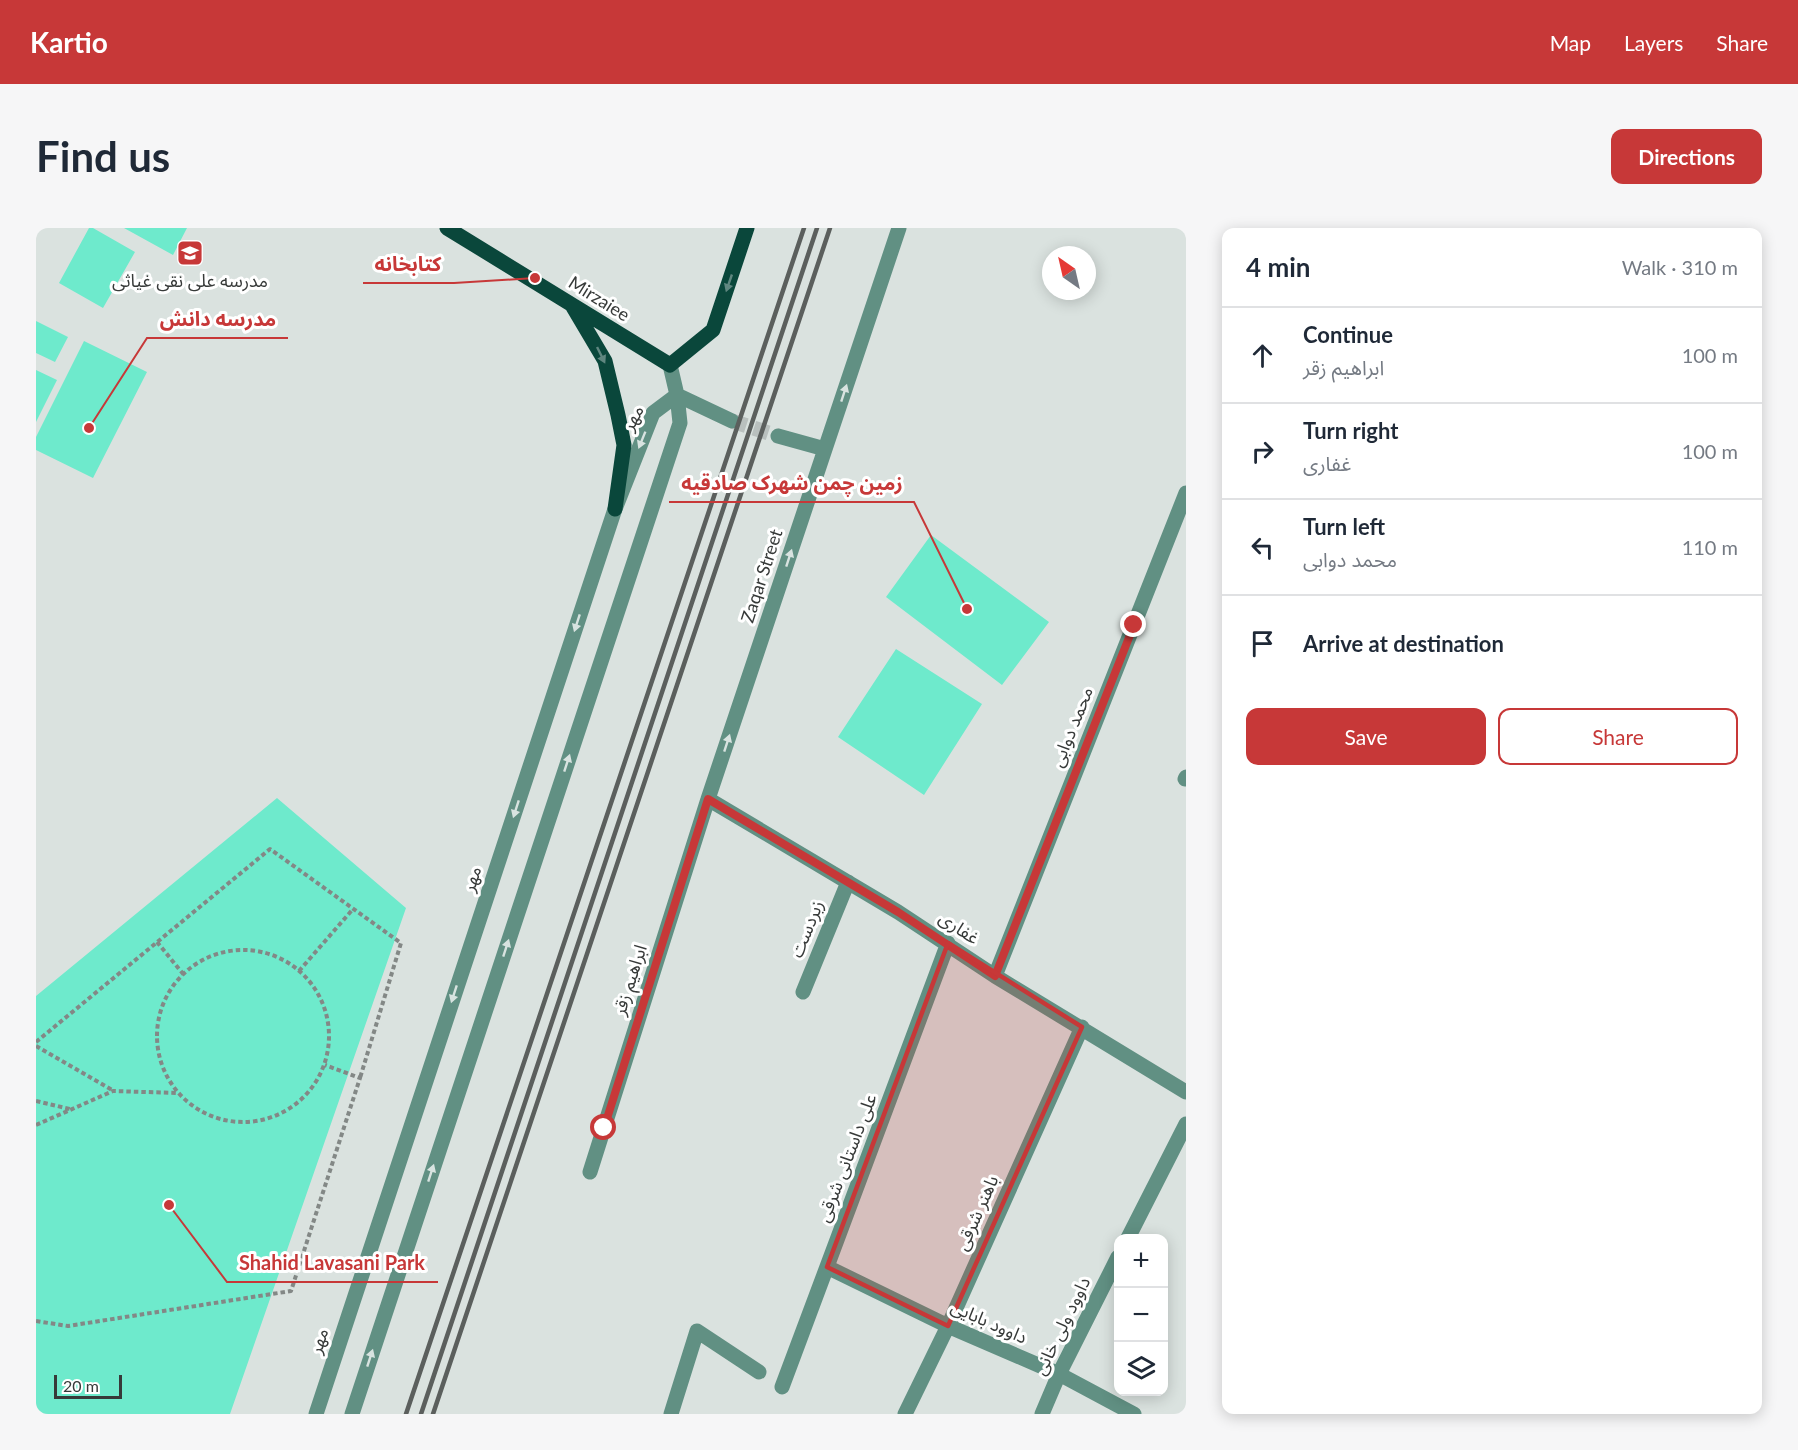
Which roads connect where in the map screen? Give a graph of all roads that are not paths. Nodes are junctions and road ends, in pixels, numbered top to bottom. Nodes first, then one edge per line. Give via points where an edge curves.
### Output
1 (447, 228) edge
2 (747, 228) edge
3 (899, 228) edge
4 (571, 304) junction
5 (670, 365) junction
6 (677, 395) junction
7 (732, 421) tunnel mouth
8 (778, 436) tunnel mouth
9 (825, 449) junction
10 (1186, 493) edge
11 (615, 509) junction
12 (708, 799) junction
13 (848, 882) junction
14 (948, 943) junction
15 (995, 976) junction
16 (803, 992) dead end
17 (1082, 1027) junction
18 (1186, 1092) edge
19 (1186, 1124) edge
20 (590, 1172) dead end
21 (1131, 1234) edge
22 (827, 1267) junction
23 (1114, 1267) edge
24 (948, 1326) junction
25 (759, 1372) dead end
26 (1059, 1374) junction
27 (782, 1387) dead end
28 (316, 1414) edge
29 (352, 1414) edge
30 (671, 1414) edge
31 (905, 1414) edge
32 (1042, 1414) edge
33 (1134, 1414) edge

1 - 4 main road, Mirzaiee
2 -> 5 main road via 713,330
9 -> 3 street, Zaqar Street
4 - 5 main road, Mirzaiee
4 -> 11 main road via 605,361 618,415 624,445
5 - 6 street
6 - 7 street
6 -> 11 street, مهر via 653,413
29 -> 6 street via 680,423
8 - 9 street
12 -> 9 street, Zaqar Street
10 - 15 street, محمد دوابی
11 -> 28 street, مهر
12 - 13 street, غفاری
12 - 20 street, ابراهیم زقر
13 - 14 street, غفاری
13 - 16 street, زبردست
14 - 15 street, غفاری
14 - 22 street, علی داستانی شرقی
15 - 17 street, غفاری
17 - 18 street, غفاری
17 - 24 street, باهنر شرقی
19 - 21 street
22 - 24 street, داوود بابایی
22 - 27 street, علی داستانی شرقی
23 - 26 street, داوود ولی خانی
24 - 26 street, داوود بابایی
24 - 31 street, باهنر شرقی
25 - 30 street via 696,1330
26 - 32 street, داوود ولی خانی
26 - 33 street, داوود بابایی

